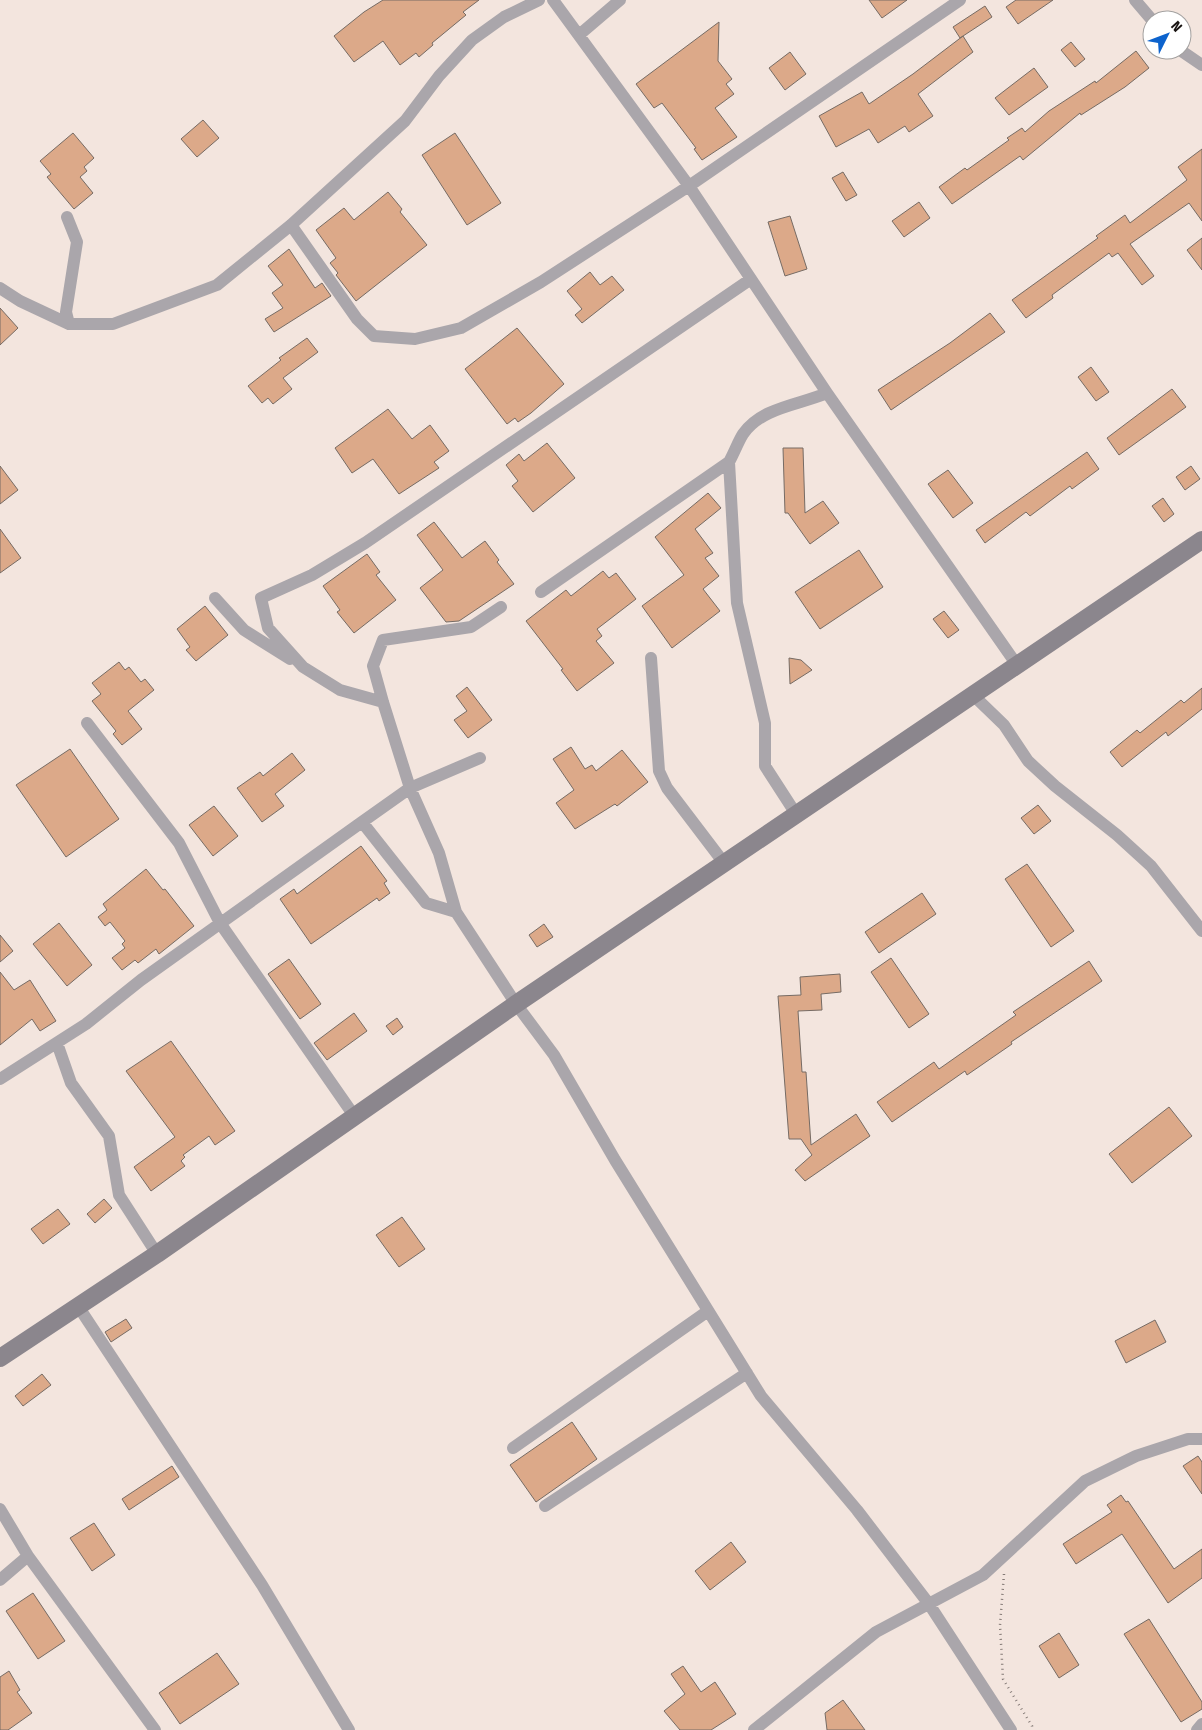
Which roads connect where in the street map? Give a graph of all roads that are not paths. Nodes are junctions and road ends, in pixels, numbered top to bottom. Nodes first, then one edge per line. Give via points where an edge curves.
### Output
1 (539, 0) edge
2 (554, 0) edge
3 (620, 0) edge
4 (960, 0) edge
5 (1136, 0) edge
6 (1144, 10) edge
7 (579, 35) junction
8 (689, 186) junction
9 (67, 217) dead end
10 (291, 224) junction
11 (751, 279) junction
12 (0, 288) edge
13 (69, 324) junction
14 (827, 394) junction
15 (729, 462) junction
16 (1202, 540) edge
17 (541, 592) dead end
18 (215, 598) dead end
19 (501, 607) dead end
20 (651, 658) dead end
21 (1017, 665) junction
22 (303, 667) junction
23 (973, 695) junction
24 (383, 702) junction
25 (87, 723) dead end
26 (480, 758) dead end
27 (410, 788) junction
28 (796, 814) junction
29 (362, 822) junction
30 (724, 863) junction
31 (456, 912) junction
32 (220, 923) junction
33 (1202, 931) edge
34 (516, 1004) junction
35 (57, 1043) junction
36 (0, 1079) edge
37 (355, 1117) junction
38 (157, 1254) junction
39 (78, 1306) junction
40 (708, 1311) junction
41 (0, 1358) edge
42 (747, 1373) junction
43 (1202, 1439) edge
44 (513, 1448) dead end
45 (545, 1506) dead end
46 (0, 1509) edge
47 (28, 1556) junction
48 (0, 1580) edge
49 (929, 1604) junction
50 (1202, 1724) edge
51 (155, 1730) edge
52 (349, 1730) edge
53 (754, 1730) edge
54 (1011, 1730) edge
55 (1197, 1730) edge

1 - 10 street via 504,16 472,40 405,121
2 - 7 street
3 - 7 street
4 - 8 street
5 - 6 street
7 - 8 street
8 - 10 street via 541,282 469,324 415,339 374,336 357,319
8 - 11 street
9 - 13 street via 77,242 66,312
10 - 13 street via 216,285 113,324
11 - 14 street
11 - 22 street via 365,542 312,575 261,598 268,628
12 - 13 street via 20,302
14 - 15 street via 768,412 744,432
14 - 21 street
15 - 17 street
15 - 28 street via 737,603 765,723 765,766
16 - 21 street
18 - 22 street via 244,630
19 - 24 street via 471,627 383,640 373,666
20 - 30 street via 659,771 667,788
21 - 23 street
22 - 24 street via 340,690
23 - 28 street
23 - 33 street via 1004,725 1028,761 1151,866
24 - 27 street
25 - 32 street via 178,844
26 - 27 street
27 - 29 street
27 - 31 street via 439,853
28 - 30 street
29 - 31 street via 426,903
29 - 32 street
30 - 34 street
31 - 34 street
32 - 35 street
32 - 37 street
34 - 37 street
34 - 40 street via 554,1055
35 - 36 street
35 - 38 street via 72,1083 109,1136 119,1195
37 - 38 street
38 - 39 street
39 - 41 street
39 - 52 street via 262,1585
40 - 42 street
40 - 44 street
42 - 45 street
42 - 49 street via 761,1396 857,1510
43 - 49 street via 1188,1439 1136,1456 1085,1481 983,1575
46 - 47 street
47 - 48 street
47 - 51 street
49 - 53 street via 876,1632
49 - 54 street
50 - 55 street

